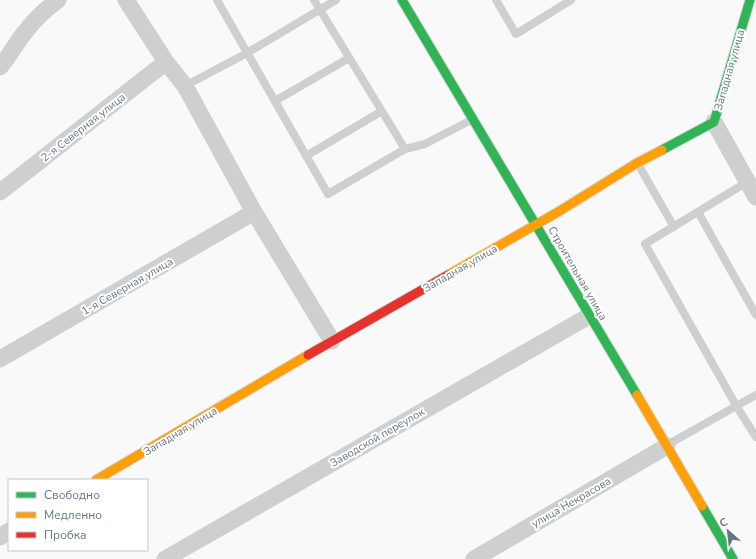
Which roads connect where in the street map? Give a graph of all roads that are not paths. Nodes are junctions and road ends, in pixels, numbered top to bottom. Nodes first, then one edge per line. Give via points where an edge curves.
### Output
1 (58, 0) edge
2 (126, 0) edge
3 (314, 0) edge
4 (336, 0) edge
5 (402, 0) edge
6 (496, 0) edge
7 (571, 0) edge
8 (750, 0) edge
9 (220, 1) edge
10 (320, 10) junction
11 (247, 53) junction
12 (349, 58) junction
13 (166, 62) junction
14 (0, 67) edge
15 (184, 86) junction
16 (275, 101) junction
17 (382, 111) junction
18 (473, 119) junction
19 (714, 122) junction
20 (405, 149) junction
21 (306, 156) junction
22 (637, 164) junction
23 (748, 182) junction
24 (0, 192) edge
25 (756, 197) edge
26 (254, 212) junction
27 (698, 212) junction
28 (536, 225) junction
29 (674, 227) junction
30 (589, 316) junction
31 (756, 316) edge
32 (332, 341) junction
33 (0, 359) edge
34 (756, 395) edge
35 (737, 407) junction
36 (756, 437) edge
37 (667, 446) junction
38 (98, 479) edge
39 (165, 559) edge
40 (474, 559) edge
41 (732, 559) edge

1 - 14 street via 25,31
2 - 13 street
3 - 10 lane
4 - 10 lane
5 - 18 street, Строительная улица
6 - 7 lane via 516,34
8 - 19 street, Западная улица
9 - 11 lane
10 - 11 lane
10 - 12 lane
11 - 15 lane
11 - 16 lane
12 - 16 lane
12 - 17 lane
13 - 15 street
13 - 24 street, 2-я Северная улица
15 - 26 street
16 - 21 lane
17 - 20 lane
17 - 21 lane
18 - 20 lane via 425,144
18 - 28 street, Строительная улица
19 - 22 street, Западная улица
19 - 23 street
20 - 21 lane via 328,194
22 - 28 street, Западная улица
22 - 29 lane
23 - 25 street
23 - 27 lane
26 - 32 street
26 - 33 street, 1-я Северная улица
27 - 29 lane
27 - 31 lane
28 - 30 street, Строительная улица
28 - 32 street, Западная улица
29 - 35 lane via 644,244
30 - 37 street, Строительная улица
30 - 39 street, Заводской переулок
32 - 38 street, Западная улица
34 - 35 lane
35 - 36 lane
35 - 37 lane
37 - 40 street, улица Некрасова
37 - 41 street, Строительная улица

